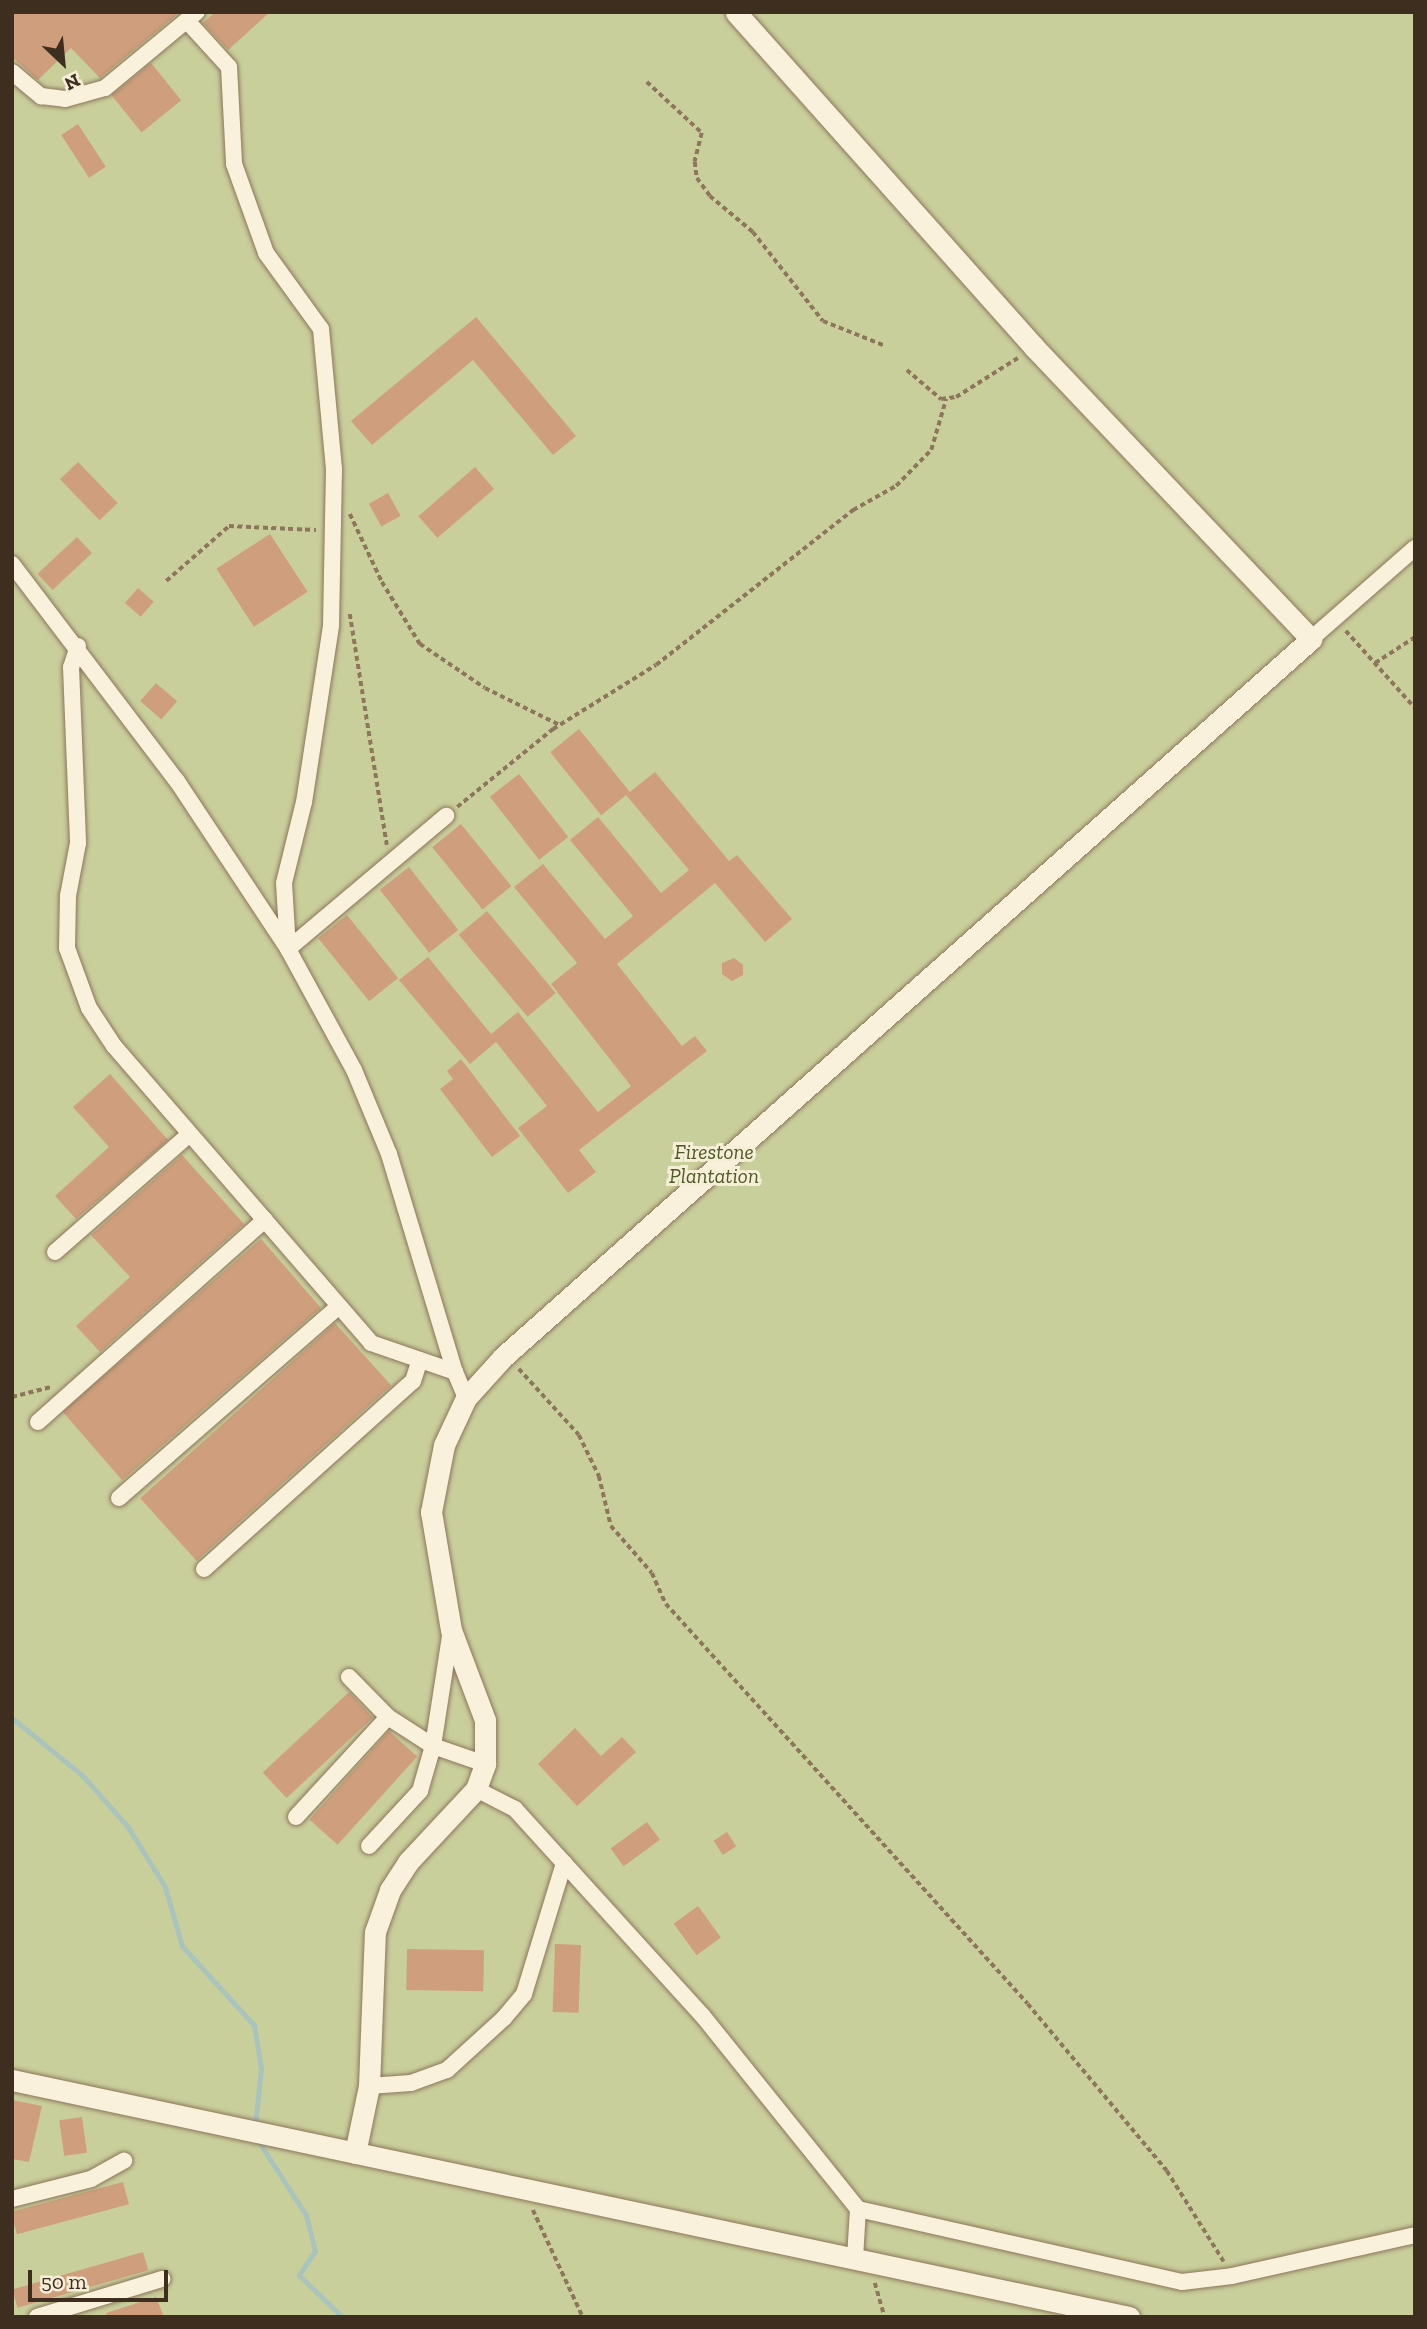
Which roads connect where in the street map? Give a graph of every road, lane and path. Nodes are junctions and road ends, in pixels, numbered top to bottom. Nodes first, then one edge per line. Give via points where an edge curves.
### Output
1 (736, 12) edge
2 (193, 17) edge
3 (12, 72) edge
4 (647, 82) dead end
5 (883, 345) dead end
6 (1034, 347) junction
7 (907, 370) dead end
8 (946, 399) junction
9 (334, 481) junction
10 (1415, 548) edge
11 (12, 564) edge
12 (1335, 619) junction
13 (1415, 637) edge
14 (1311, 639) junction
15 (78, 646) junction
16 (1375, 663) junction
17 (1415, 708) edge
18 (560, 725) junction
19 (446, 816) joint
20 (288, 949) junction
21 (190, 1134) junction
22 (265, 1220) junction
23 (55, 1252) dead end
24 (339, 1306) junction
25 (503, 1357) junction
26 (420, 1360) junction
27 (455, 1372) junction
28 (467, 1398) junction
29 (38, 1422) dead end
30 (119, 1498) dead end
31 (204, 1569) dead end
32 (451, 1629) junction
33 (349, 1677) dead end
34 (388, 1717) junction
35 (433, 1746) junction
36 (485, 1764) junction
37 (476, 1789) junction
38 (296, 1817) dead end
39 (369, 1846) dead end
40 (564, 1863) junction
41 (12, 2080) edge
42 (369, 2086) junction
43 (355, 2153) junction
44 (124, 2161) dead end
45 (512, 2184) junction
46 (12, 2199) edge
47 (858, 2209) junction
48 (1415, 2235) edge
49 (862, 2259) junction
50 (1232, 2276) junction
51 (162, 2279) dead end
52 (37, 2317) edge
53 (583, 2317) edge
54 (885, 2317) edge
55 (1129, 2317) edge

1 - 6 street
2 - 3 street via 95,91 65,99 41,96
2 - 9 street via 229,67 234,164 266,253 321,329
4 - 5 path via 702,134 695,162 697,178 710,196 752,232 824,321
6 - 8 path
6 - 14 street
7 - 8 path via 941,400
8 - 18 path via 931,450 896,486 853,510 656,665
9 - 18 path via 382,582 420,644 485,688
9 - 20 street via 331,626 304,802 284,883
10 - 12 street
11 - 15 street
12 - 14 street
12 - 16 path
13 - 16 path
14 - 25 street
15 - 20 street via 177,781
15 - 21 street via 71,667 78,843 68,896 67,948 89,1007 114,1046
16 - 17 path
18 - 19 path
19 - 20 street
20 - 27 street via 354,1070 389,1154
21 - 22 street
21 - 23 street
22 - 24 street
22 - 29 street
24 - 26 street via 371,1343
24 - 30 street
25 - 28 street
25 - 50 path via 530,1376 579,1436 599,1476 611,1525 652,1573 666,1604 1028,2004 1167,2171
26 - 27 street
26 - 31 street via 413,1381
27 - 28 street
28 - 32 street via 444,1446 431,1512
32 - 35 street
32 - 36 street via 485,1720
33 - 34 street
34 - 35 street
34 - 38 street
35 - 36 street
35 - 39 street via 420,1791
36 - 37 street
37 - 40 street via 515,1809
37 - 42 street via 408,1862 390,1890 375,1932
40 - 42 street via 524,1994 504,2018 447,2070 411,2082
40 - 47 street via 702,2014
41 - 43 street
42 - 43 street
43 - 45 street
44 - 46 street via 91,2179
45 - 49 street
45 - 53 path via 540,2218
47 - 49 street
47 - 50 street via 1182,2282
48 - 50 street
49 - 54 path
49 - 55 street
51 - 52 street

